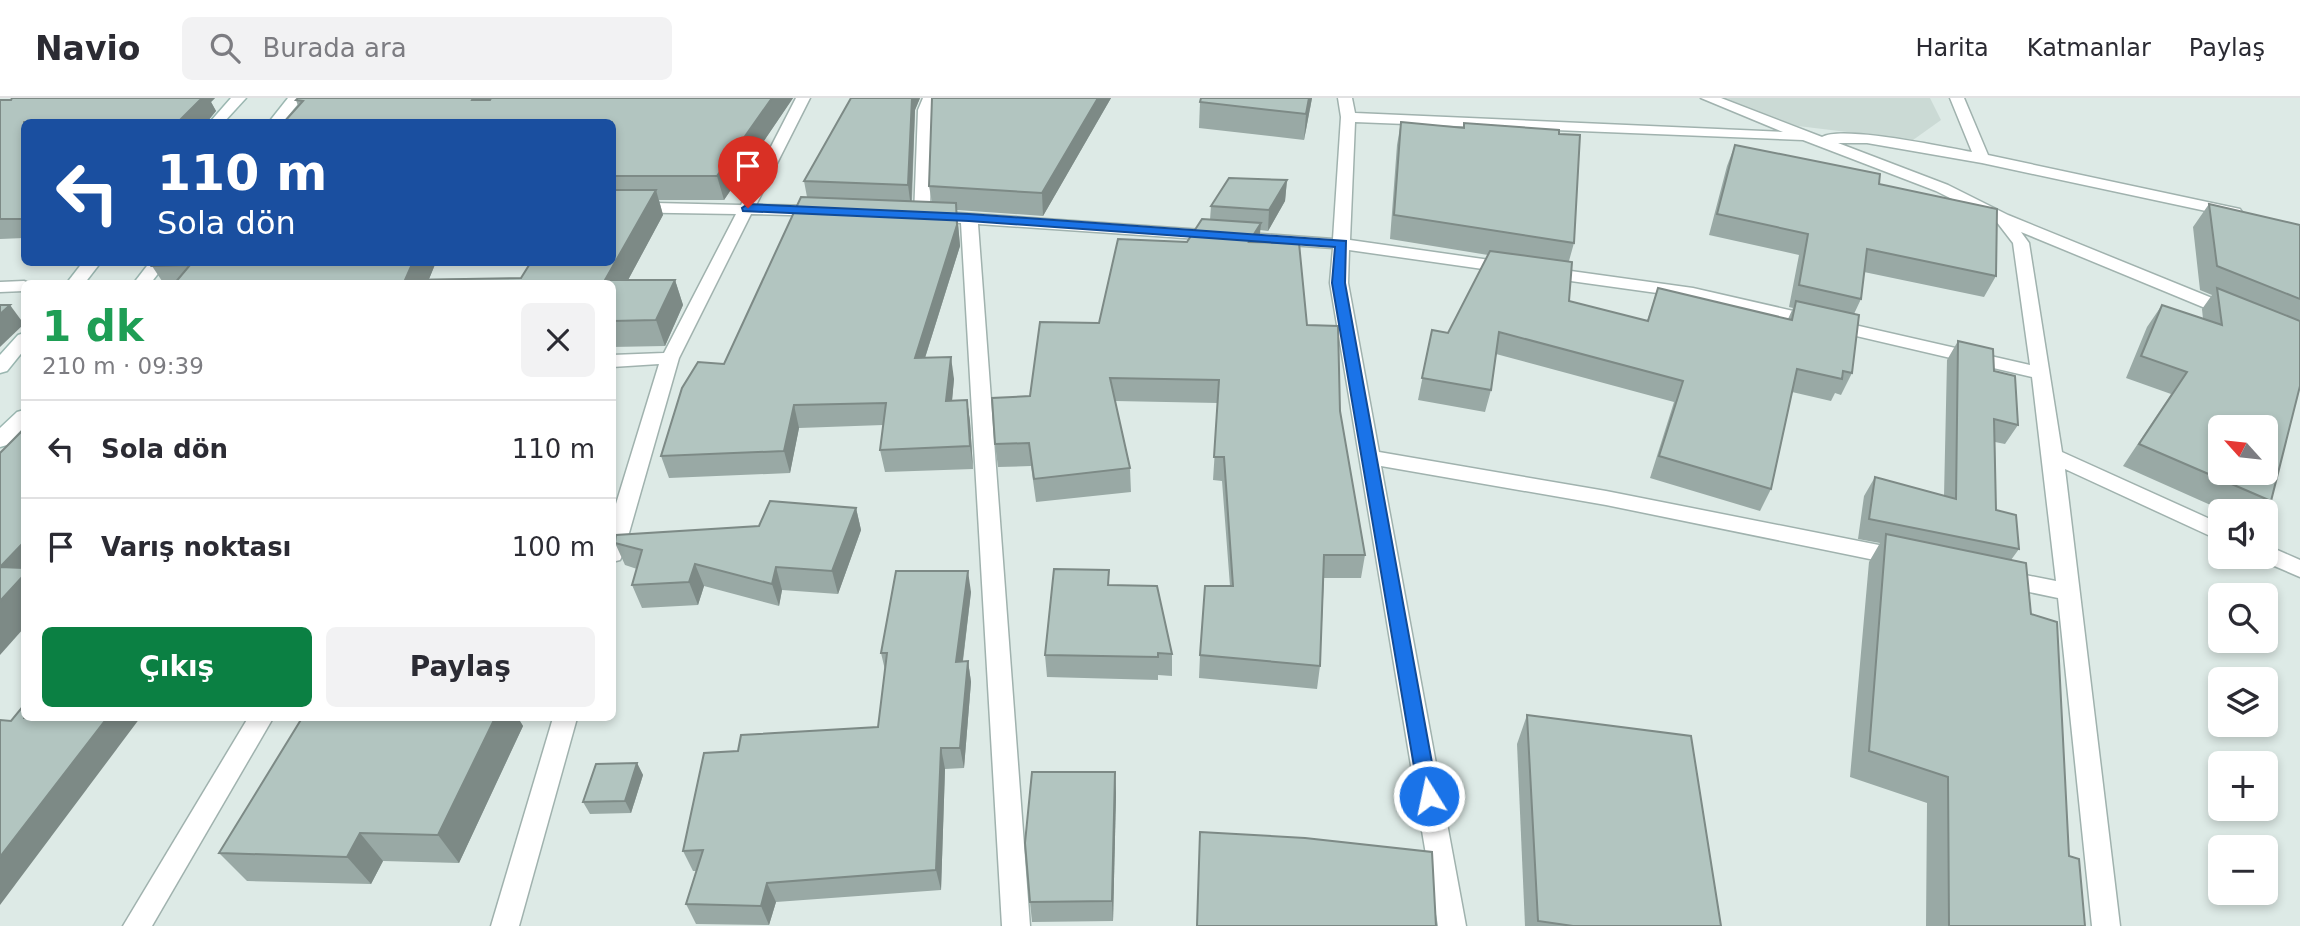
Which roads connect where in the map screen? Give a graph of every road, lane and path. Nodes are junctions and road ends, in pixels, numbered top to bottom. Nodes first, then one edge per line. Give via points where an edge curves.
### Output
1 (239, 98) edge
2 (296, 98) edge
3 (803, 98) edge
4 (930, 98) edge
5 (1707, 98) edge
6 (1957, 98) edge
7 (1347, 108) edge
8 (220, 119) edge
9 (278, 119) edge
10 (1818, 138) junction
11 (1982, 158) junction
12 (616, 207) edge
13 (748, 208) junction
14 (842, 212) edge
15 (2249, 215) edge
16 (969, 218) junction
17 (2002, 218) junction
18 (1341, 244) junction
19 (89, 266) edge
20 (156, 266) edge
21 (76, 280) edge
22 (144, 280) edge
23 (21, 286) edge
24 (0, 287) edge
25 (2250, 321) edge
26 (21, 342) edge
27 (670, 358) junction
28 (616, 361) edge
29 (0, 367) edge
30 (2039, 373) junction
31 (21, 419) edge
32 (0, 440) edge
33 (2053, 456) junction
34 (1369, 457) junction
35 (2208, 527) edge
36 (616, 540) edge
37 (2278, 559) edge
38 (1931, 564) edge
39 (2300, 569) edge
40 (1985, 575) edge
41 (2066, 591) junction
42 (259, 721) edge
43 (564, 721) edge
44 (137, 926) edge
45 (505, 926) edge
46 (1016, 926) edge
47 (1452, 926) edge
48 (2106, 926) edge

1 - 8 street
2 - 9 street
3 - 13 street
4 - 16 street via 925,110 916,215
5 - 10 street
6 - 11 street
7 - 10 street
7 - 18 street
10 - 11 street via 1867,139
10 - 17 street via 1942,188
11 - 15 street
12 - 13 street
13 - 14 street
13 - 27 street
16 - 18 street
16 - 46 street
17 - 25 street
17 - 30 street via 2021,243
18 - 30 street via 1693,293
18 - 34 street via 1339,283
19 - 21 street
20 - 22 street
23 - 24 street
26 - 29 street
27 - 28 street
27 - 36 street
30 - 33 street
31 - 32 street
33 - 35 street
33 - 41 street
34 - 38 street via 1606,498
34 - 47 street
37 - 39 street
40 - 41 street
41 - 48 street
42 - 44 street
43 - 45 street

